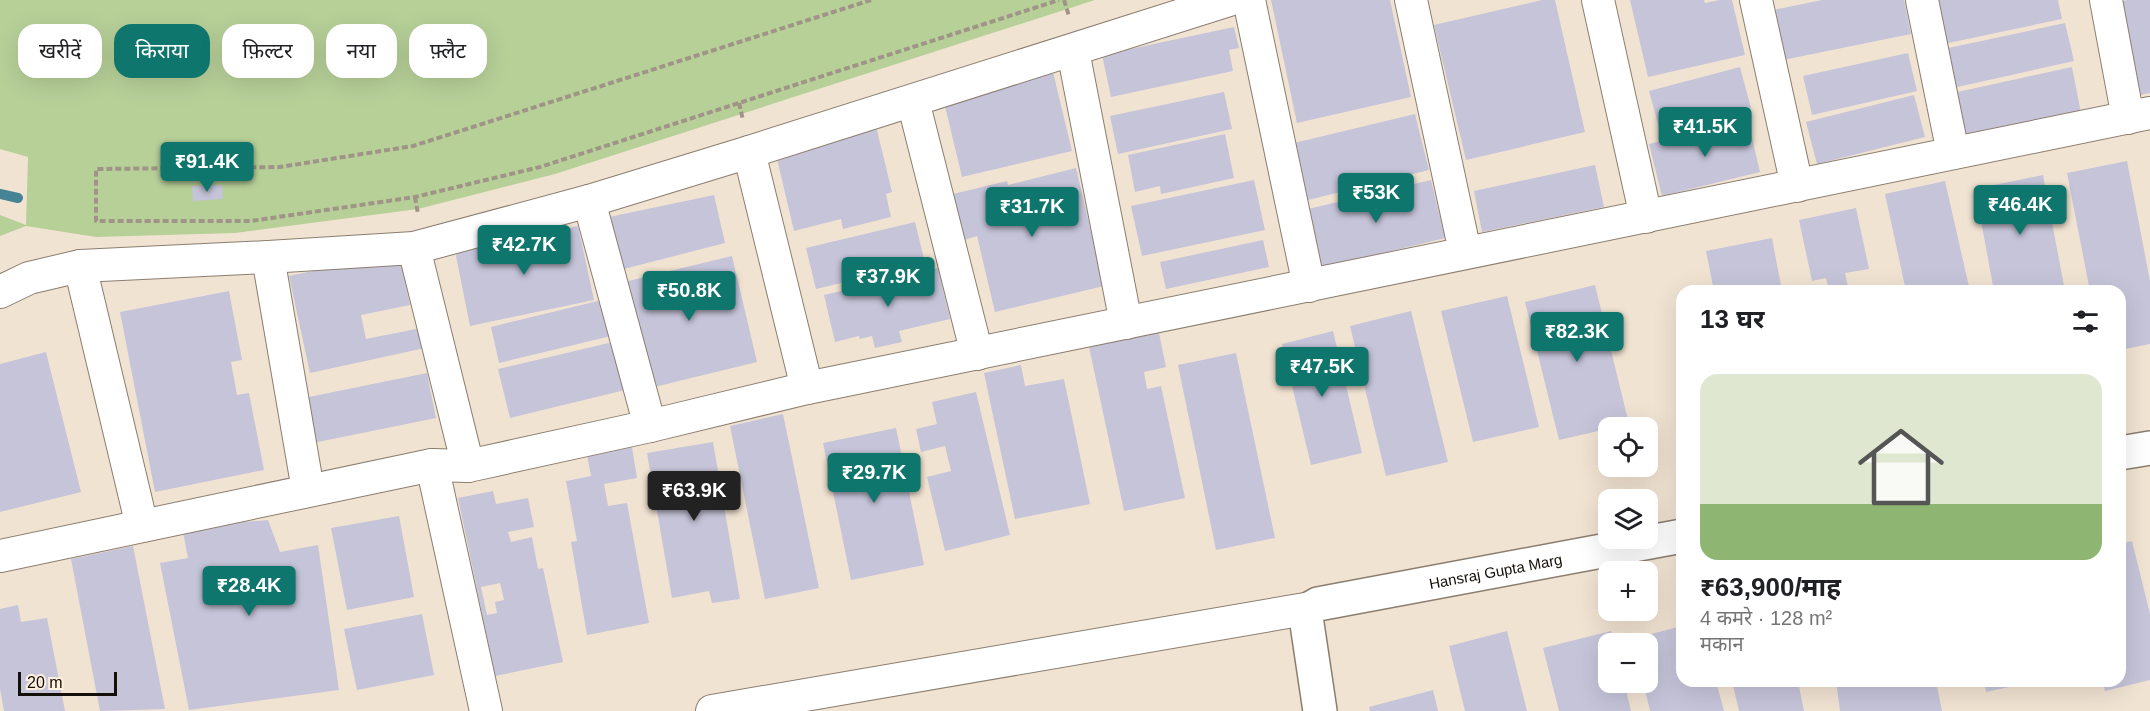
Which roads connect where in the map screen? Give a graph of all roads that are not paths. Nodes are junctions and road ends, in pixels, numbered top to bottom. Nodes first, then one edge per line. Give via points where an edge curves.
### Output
1 (1229, 0) edge
2 (1249, 0) edge
3 (1411, 0) edge
4 (1598, 0) edge
5 (1756, 0) edge
6 (1922, 0) edge
7 (2106, 0) edge
8 (1073, 51) junction
9 (913, 101) junction
10 (2139, 115) edge
11 (749, 152) junction
12 (1953, 153) junction
13 (1797, 186) junction
14 (589, 201) junction
15 (1646, 217) junction
16 (414, 248) junction
17 (1465, 252) junction
18 (268, 257) junction
19 (80, 266) junction
20 (1309, 286) junction
21 (0, 292) edge
22 (1126, 323) junction
23 (977, 354) junction
24 (807, 388) junction
25 (650, 426) junction
26 (2150, 448) edge
27 (2126, 452) edge
28 (432, 465) junction
29 (468, 466) junction
30 (308, 490) junction
31 (142, 526) junction
32 (1676, 537) edge
33 (0, 556) edge
34 (1311, 608) junction
35 (486, 711) edge
36 (712, 711) edge
37 (1320, 711) edge

1 - 8 street
2 - 20 street
3 - 17 street
4 - 15 street
5 - 13 street
6 - 12 street
7 - 10 street
8 - 9 street
8 - 22 street
9 - 11 street
9 - 23 street
10 - 12 street
11 - 14 street
11 - 24 street
12 - 13 street
13 - 15 street
14 - 16 street
14 - 25 street
15 - 17 street
16 - 18 street
16 - 29 street
17 - 20 street
18 - 19 street
18 - 30 street
19 - 21 street via 28,278
19 - 31 street
20 - 22 street
22 - 23 street
23 - 24 street
24 - 25 street
25 - 29 street
26 - 27 street
28 - 29 street
28 - 30 street
28 - 35 street
30 - 31 street
31 - 33 street
32 - 34 street, Hansraj Gupta Marg
34 - 36 street
34 - 37 street via 1306,617

